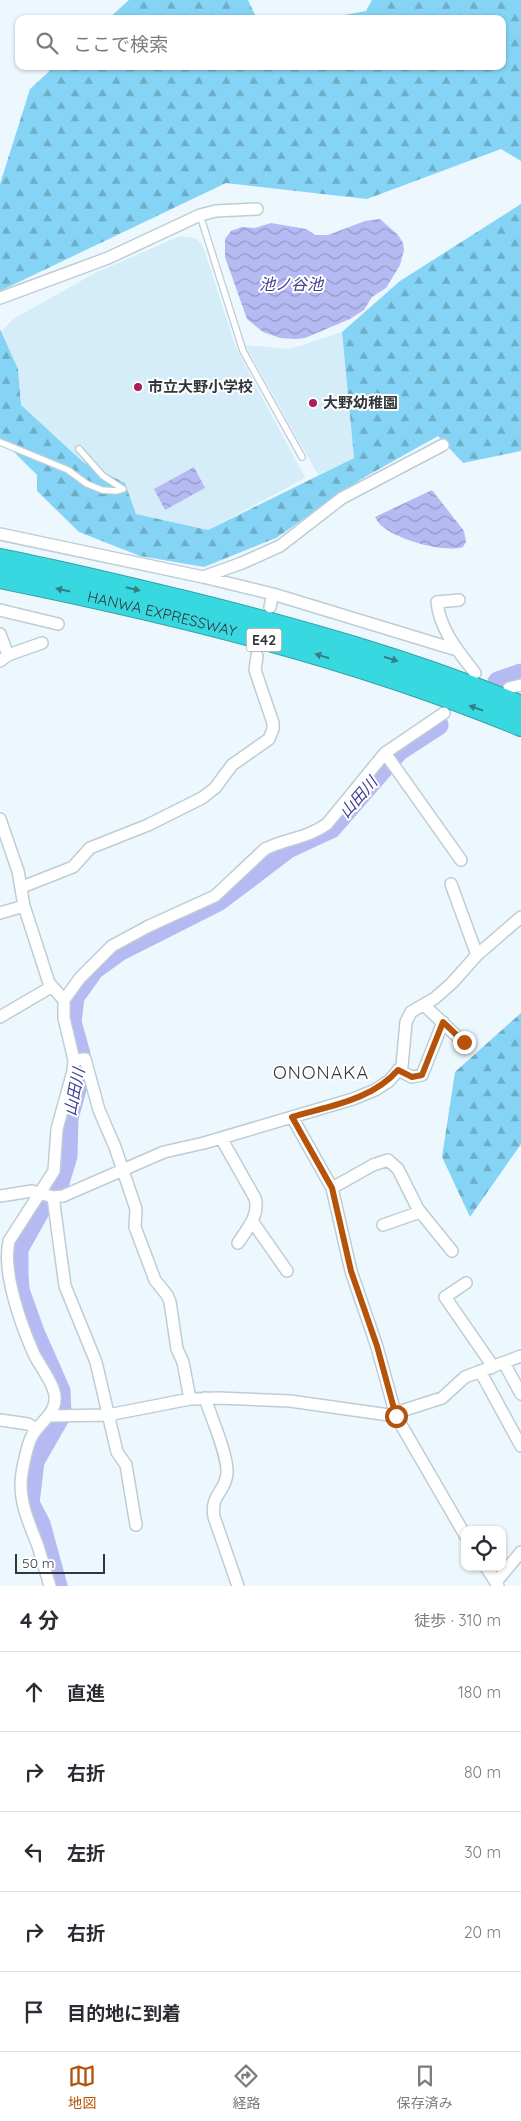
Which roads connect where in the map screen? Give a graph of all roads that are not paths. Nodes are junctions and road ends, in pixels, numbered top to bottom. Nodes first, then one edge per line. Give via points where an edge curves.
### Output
1 (257, 209) dead end
2 (200, 215) junction
3 (0, 298) edge
4 (0, 442) edge
5 (443, 445) dead end
6 (79, 449) dead end
7 (302, 456) dead end
8 (0, 534) edge
9 (0, 559) edge
10 (203, 577) junction
11 (0, 578) edge
12 (273, 594) junction
13 (458, 600) dead end
14 (270, 607) dead end
15 (0, 610) edge
16 (58, 624) dead end
17 (0, 634) edge
18 (42, 643) dead end
19 (457, 650) junction
20 (257, 656) dead end
21 (4, 658) edge
22 (475, 673) dead end
23 (521, 706) edge
24 (444, 713) dead end
25 (521, 726) edge
26 (385, 753) junction
27 (1, 824) edge
28 (461, 860) dead end
29 (452, 884) dead end
30 (22, 887) junction
31 (24, 906) junction
32 (0, 913) edge
33 (521, 917) edge
34 (477, 954) junction
35 (51, 987) junction
36 (64, 1000) junction
37 (424, 1005) junction
38 (0, 1017) edge
39 (443, 1022) junction
40 (464, 1042) dead end
41 (79, 1060) junction
42 (398, 1070) junction
43 (292, 1117) junction
44 (221, 1138) junction
45 (124, 1170) junction
46 (332, 1188) junction
47 (39, 1192) junction
48 (0, 1196) edge
49 (53, 1197) junction
50 (420, 1212) junction
51 (252, 1221) junction
52 (383, 1225) dead end
53 (238, 1243) dead end
54 (452, 1251) dead end
55 (287, 1270) dead end
56 (466, 1282) dead end
57 (521, 1356) edge
58 (504, 1363) junction
59 (485, 1369) junction
60 (521, 1394) edge
61 (205, 1398) junction
62 (190, 1399) junction
63 (396, 1414) junction
64 (50, 1416) junction
65 (108, 1416) junction
66 (0, 1420) edge
67 (517, 1428) edge
68 (37, 1429) junction
69 (521, 1446) edge
70 (136, 1525) dead end
71 (461, 1528) edge
72 (521, 1552) edge
73 (489, 1571) edge
74 (497, 1584) edge
75 (50, 1586) edge
76 (238, 1586) edge

1 - 2 street
2 - 3 street via 108,258
2 - 7 lane via 243,351
4 - 6 lane via 68,470 87,484 117,491 123,489 103,476
5 - 10 street via 342,498 280,546
8 - 10 street
9 -> 23 highway, HANWA EXPRESSWAY / E42 via 305,632 439,675
10 - 12 street
25 -> 11 highway, HANWA EXPRESSWAY / E42 via 433,693 300,650 142,609
12 - 14 street
12 - 19 street
13 - 19 street via 437,602 441,623
15 - 16 street
17 - 21 street
18 - 21 street
19 - 22 street
20 - 30 street via 255,670 273,722 269,739 232,765 215,788 196,801 90,848 73,867
24 - 26 street
26 - 28 street
26 - 36 street via 327,824 297,839 265,849 214,896 112,946 80,978
27 - 30 street
29 - 34 street
30 - 31 street
31 - 32 street
31 - 35 street
33 - 34 street
34 - 37 street via 452,983
35 - 36 street
35 - 38 street
36 - 41 street via 64,1018
37 - 39 street
37 - 42 street via 411,1012 406,1022 402,1066
39 - 40 street
39 - 42 street via 422,1075 412,1077
41 - 45 street
41 - 47 street via 57,1129 54,1171
42 - 43 street via 376,1090
43 - 44 street
43 - 46 street
44 - 45 street via 164,1152
44 - 51 street via 255,1198 257,1212
45 - 49 street via 63,1196
45 - 62 street via 136,1210 134,1227 155,1280 170,1302 177,1349 184,1362
46 - 50 street via 388,1160 398,1169
46 - 63 street via 351,1271
47 - 48 street
47 - 49 street
47 - 64 street via 9,1241 6,1254 16,1302 33,1352 54,1391 55,1406
49 - 65 street via 65,1286 96,1362
50 - 52 street
50 - 54 street
51 - 53 street
51 - 55 street
56 - 59 street via 445,1298 490,1362
57 - 58 street
58 - 59 street
58 - 60 street
59 - 63 street via 465,1377 442,1398
59 - 67 street
61 - 62 street
61 - 63 street via 290,1402
61 - 76 street via 227,1466 226,1482 212,1506
62 - 65 street
63 - 71 street
64 - 65 street
64 - 68 street
65 - 70 street via 117,1452 126,1466
66 - 68 street via 28,1424
67 - 69 street
68 - 75 street via 31,1438 21,1482 24,1513
72 - 74 street
73 - 74 street

